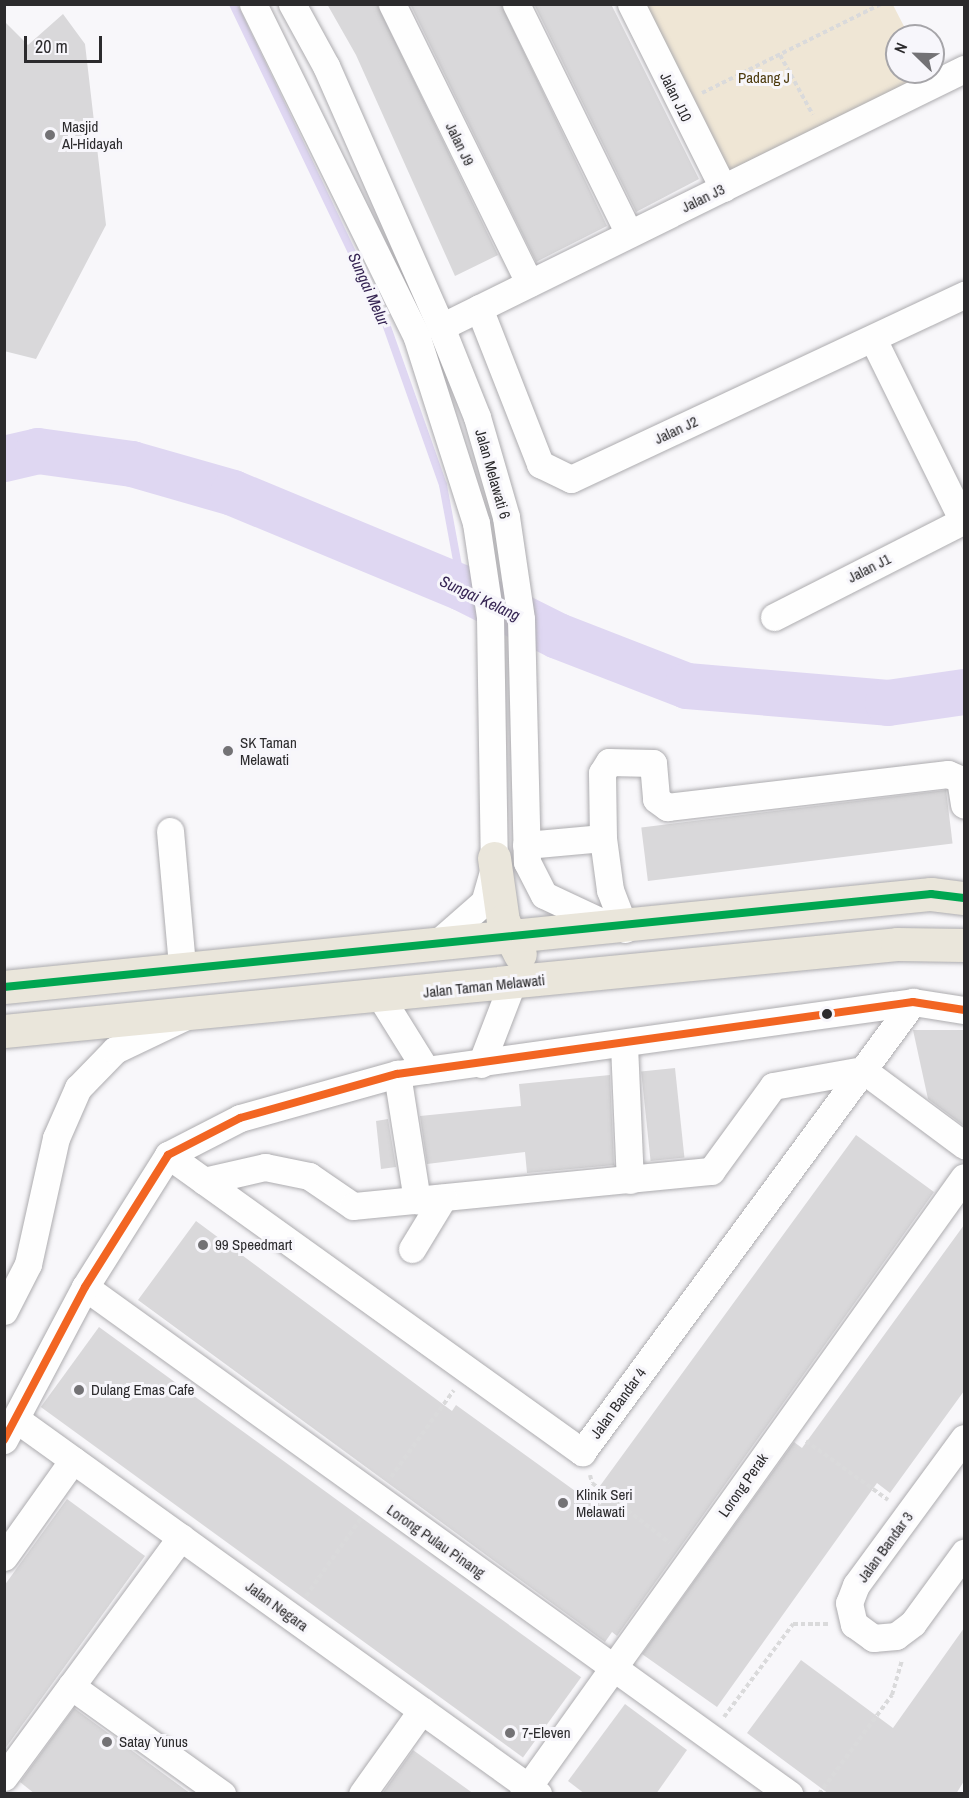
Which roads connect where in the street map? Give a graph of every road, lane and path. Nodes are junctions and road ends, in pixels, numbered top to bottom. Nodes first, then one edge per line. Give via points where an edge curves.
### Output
1 (253, 4) edge
2 (292, 4) edge
3 (392, 4) edge
4 (516, 4) edge
5 (631, 4) edge
6 (881, 4) edge
7 (780, 55) junction
8 (964, 69) edge
9 (697, 84) dead end
10 (826, 137) junction
11 (723, 188) junction
12 (629, 234) junction
13 (529, 284) junction
14 (964, 295) edge
15 (479, 308) junction
16 (441, 327) junction
17 (873, 339) junction
18 (964, 520) edge
19 (774, 617) dead end
20 (964, 805) edge
21 (170, 831) dead end
22 (603, 838) junction
23 (526, 845) junction
24 (494, 858) junction
25 (964, 898) edge
26 (622, 929) junction
27 (509, 938) junction
28 (436, 944) junction
29 (964, 945) edge
30 (182, 966) junction
31 (559, 979) junction
32 (513, 981) junction
33 (4, 987) edge
34 (380, 996) junction
35 (913, 1002) junction
36 (964, 1010) edge
37 (197, 1011) junction
38 (4, 1031) edge
39 (624, 1045) junction
40 (481, 1064) junction
41 (426, 1070) junction
42 (863, 1070) junction
43 (397, 1074) junction
44 (964, 1145) edge
45 (168, 1155) junction
46 (964, 1177) edge
47 (630, 1180) junction
48 (204, 1181) junction
49 (430, 1199) junction
50 (412, 1249) dead end
51 (85, 1287) junction
52 (4, 1311) edge
53 (785, 1426) junction
54 (10, 1429) edge
55 (964, 1438) edge
56 (582, 1452) junction
57 (73, 1460) junction
58 (908, 1514) junction
59 (181, 1537) junction
60 (964, 1553) edge
61 (4, 1557) edge
62 (691, 1558) junction
63 (913, 1623) junction
64 (854, 1624) junction
65 (613, 1667) junction
66 (71, 1686) junction
67 (422, 1710) junction
68 (709, 1736) junction
69 (4, 1777) edge
70 (529, 1791) edge
71 (222, 1794) edge
72 (363, 1794) edge
73 (789, 1794) edge
74 (819, 1794) edge

1 - 24 street, Jalan Melawati 6 via 417,338 476,523 490,617
2 - 16 street, Jalan Melawati 6 via 326,66
3 - 13 street, Jalan J9
4 - 12 street
5 - 11 street, Jalan J10
6 - 7 path
7 - 9 path via 702,93
7 - 10 path
8 - 10 street, Jalan J3
10 - 11 street, Jalan J3
11 - 12 street, Jalan J3
12 - 13 street, Jalan J3
13 - 15 street, Jalan J3
14 - 17 street, Jalan J2
15 - 16 street, Jalan J3
15 - 17 street, Jalan J2 via 540,464 572,479
16 - 23 street, Jalan Melawati 6 via 477,417 506,517 521,619
17 - 18 street
18 - 19 street, Jalan J1
20 - 22 street via 960,779 948,774 667,807 656,800 653,763 609,762 602,773
21 - 30 street
22 - 23 street
22 - 26 street via 610,890
23 - 26 street, Jalan Melawati 6 via 527,862 544,895
24 - 27 main road
24 - 28 street, Jalan Melawati 6 via 484,902
25 - 26 main road via 932,894
26 - 27 main road
27 - 28 main road
27 - 31 main road via 536,970
28 - 30 main road
29 - 31 main road, Jalan Taman Melawati via 897,944
30 - 33 main road
31 - 32 main road, Jalan Taman Melawati
32 - 34 main road, Jalan Taman Melawati
32 - 40 street
34 - 37 main road, Jalan Taman Melawati
34 - 41 street
35 - 36 street
35 - 39 street
35 - 42 street, Jalan Bandar 4
37 - 38 main road, Jalan Taman Melawati
37 - 52 street via 115,1050 78,1088 56,1138 28,1264
39 - 40 street
39 - 47 street
40 - 41 street
41 - 43 street
42 - 44 street
42 - 47 street via 773,1086 711,1171
42 - 56 street, Jalan Bandar 4
43 - 45 street via 240,1119
43 - 49 street
45 - 48 street, Jalan Bandar 4
45 - 51 street
46 - 53 street, Lorong Perak
47 - 49 street
48 - 49 street via 265,1167 309,1176 353,1206
48 - 56 street, Jalan Bandar 4
49 - 50 street
51 - 54 street
51 - 65 street, Lorong Pulau Pinang
53 - 58 path
53 - 62 street, Lorong Perak
54 - 57 street, Jalan Negara
55 - 58 street, Jalan Bandar 3
56 - 62 path via 592,1483
57 - 59 street, Jalan Negara
57 - 61 street
58 - 64 street, Jalan Bandar 3 via 856,1585 849,1603
59 - 66 street
59 - 67 street, Jalan Negara
60 - 63 street
62 - 65 street, Lorong Perak
63 - 64 street via 896,1636 873,1638
63 - 74 path via 892,1695
64 - 68 path via 793,1624
65 - 68 street, Lorong Pulau Pinang
65 - 70 street, Lorong Perak
66 - 69 street
66 - 71 street
67 - 70 street, Jalan Negara
67 - 72 street
68 - 73 street, Lorong Pulau Pinang

